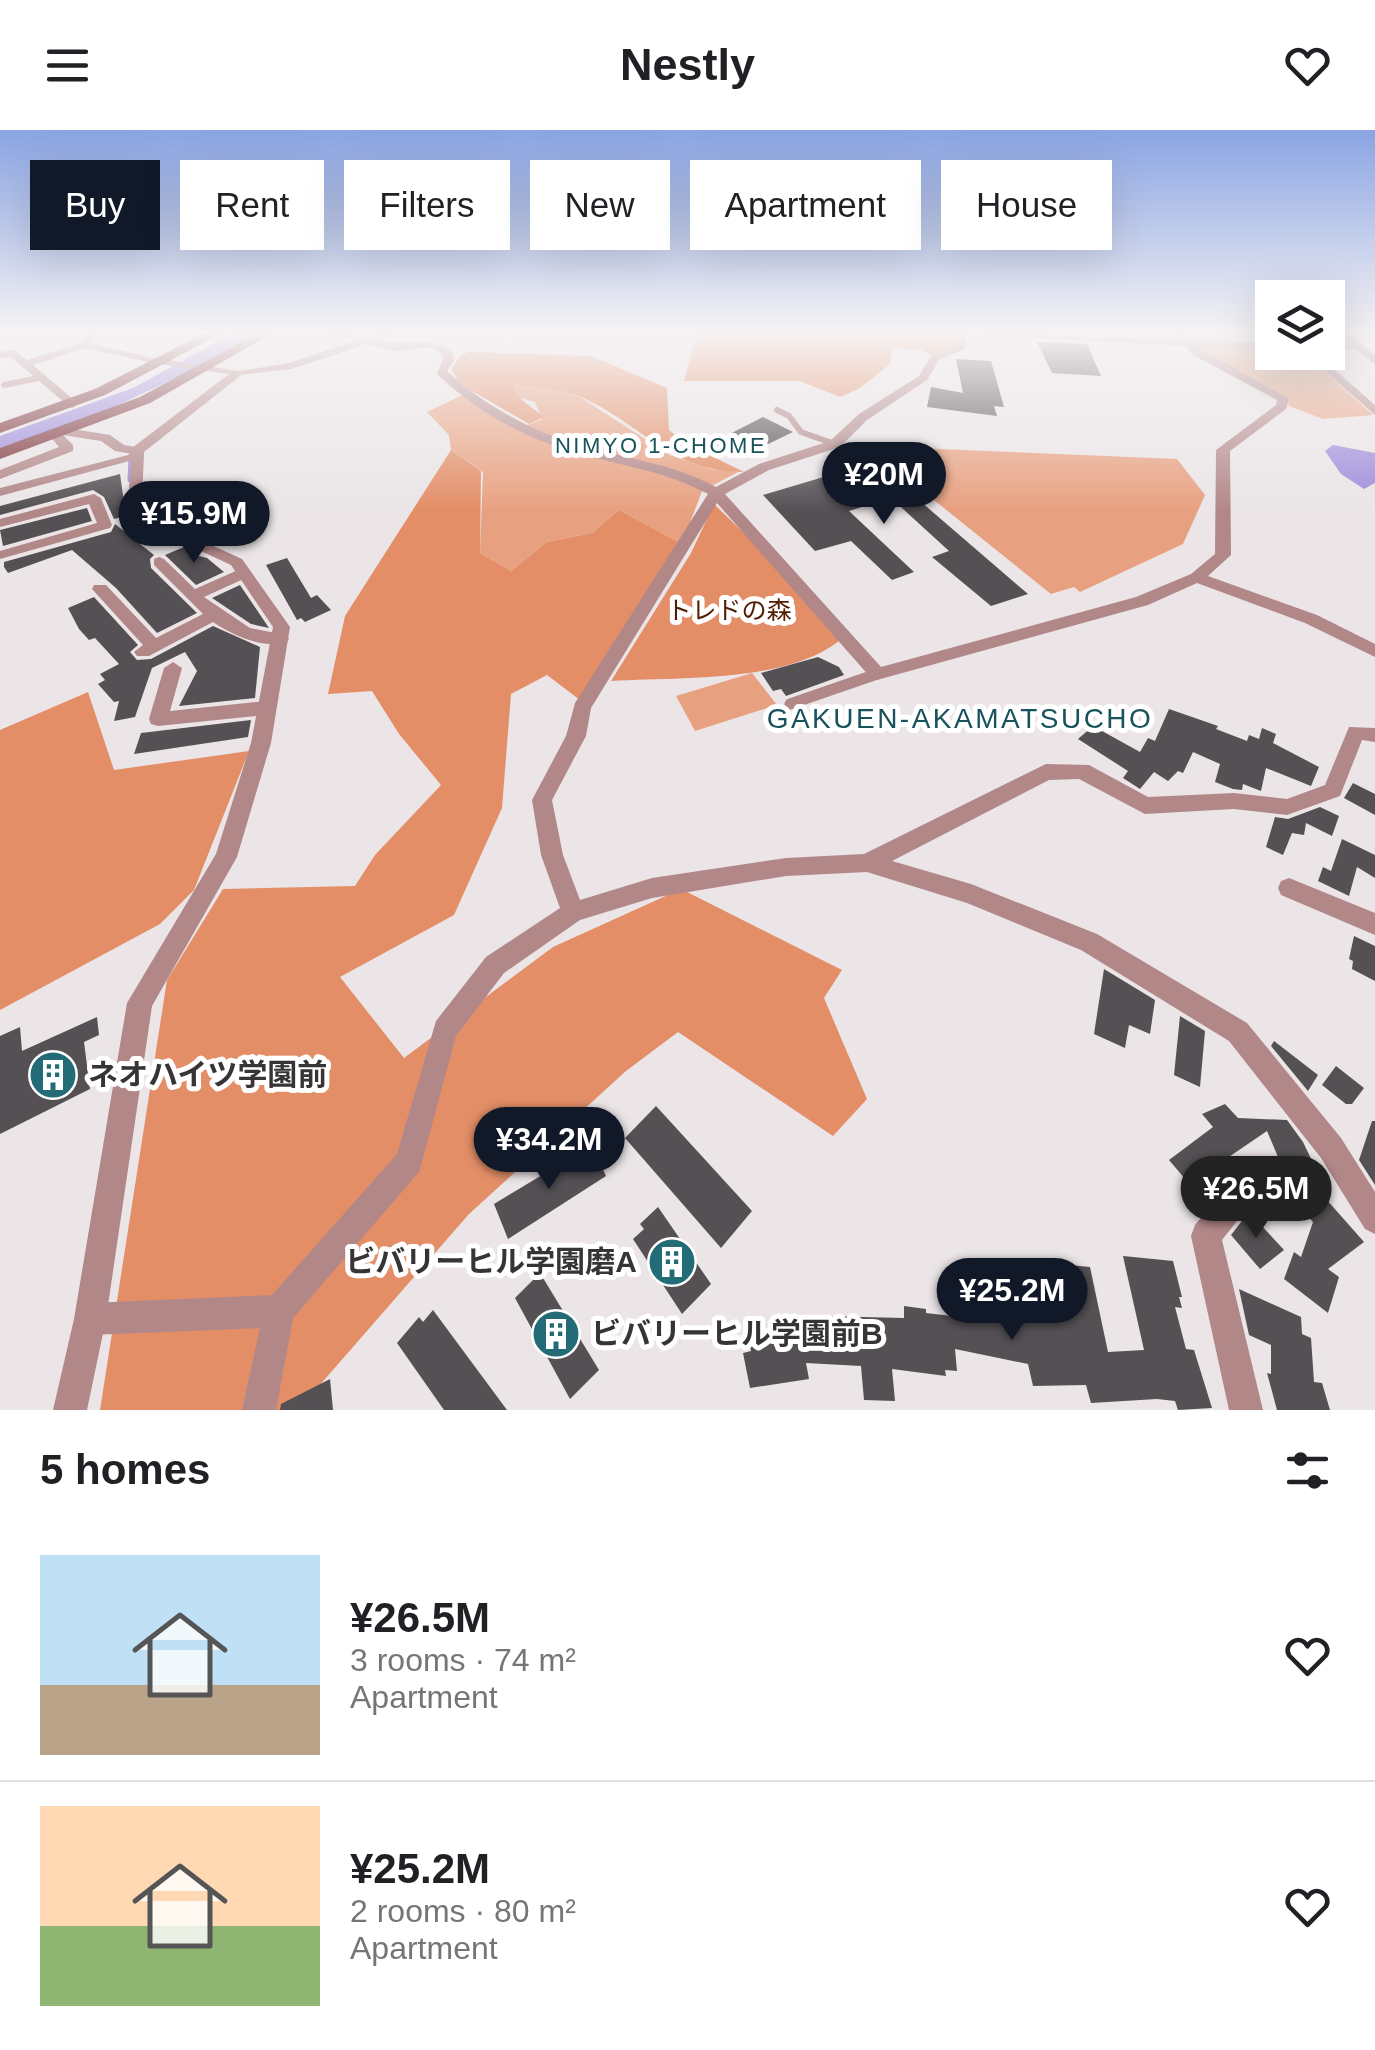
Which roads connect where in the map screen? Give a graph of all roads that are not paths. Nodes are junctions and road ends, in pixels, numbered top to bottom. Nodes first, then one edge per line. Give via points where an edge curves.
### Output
1 (59, 392) edge
2 (99, 392) edge
3 (160, 392) edge
4 (214, 392) edge
5 (463, 392) edge
6 (903, 392) edge
7 (1270, 392) edge
8 (1354, 392) edge
9 (71, 404) junction
10 (777, 410) dead end
11 (1375, 410) edge
12 (0, 428) edge
13 (62, 434) junction
14 (834, 444) junction
15 (0, 454) edge
16 (137, 454) junction
17 (0, 474) edge
18 (0, 492) edge
19 (716, 493) junction
20 (0, 524) edge
21 (2, 555) edge
22 (159, 562) dead end
23 (244, 573) junction
24 (1198, 577) junction
25 (100, 588) dead end
26 (194, 596) junction
27 (215, 614) junction
28 (280, 639) junction
29 (1375, 651) edge
30 (173, 668) dead end
31 (877, 674) junction
32 (790, 704) dead end
33 (266, 708) junction
34 (1375, 735) edge
35 (867, 863) junction
36 (1288, 888) dead end
37 (573, 912) junction
38 (1375, 924) edge
39 (1253, 1178) dead end
40 (1375, 1219) edge
41 (279, 1311) junction
42 (90, 1320) junction
43 (70, 1410) edge
44 (259, 1410) edge
45 (1246, 1410) edge

1 - 9 street
2 - 9 main road
3 - 13 main road
4 - 16 street
5 - 19 street via 558,444 684,474
6 - 14 street
7 - 24 street via 1283,399 1282,406 1222,450 1223,555
8 - 11 street
9 - 12 main road
10 - 14 lane via 801,432
13 - 15 main road
13 - 16 street via 104,438
13 - 17 street via 68,448
14 - 19 street via 764,466
16 - 18 street
16 - 23 street via 135,502 180,536 237,562
19 - 31 street
19 - 37 street via 582,708 576,736 542,800
20 - 21 street via 94,498 104,526
22 - 26 street
23 - 26 street
23 - 28 street via 282,627
24 - 29 street
24 - 31 street via 1142,601
25 - 27 street via 148,649
26 - 27 street
27 - 28 street via 240,634
28 - 33 street
30 - 33 street via 158,719
31 - 32 lane
33 - 42 street via 226,857 140,1003
34 - 35 street via 1356,732 1333,790 1287,807 1234,800 1145,806 1082,771 1046,772
35 - 37 street via 786,867 652,888
35 - 40 street via 971,894 1089,942 1238,1032 1330,1148
36 - 38 street
37 - 41 street via 495,965 445,1030 409,1162
39 - 45 street via 1206,1236
41 - 42 street
41 - 44 street
42 - 43 street

